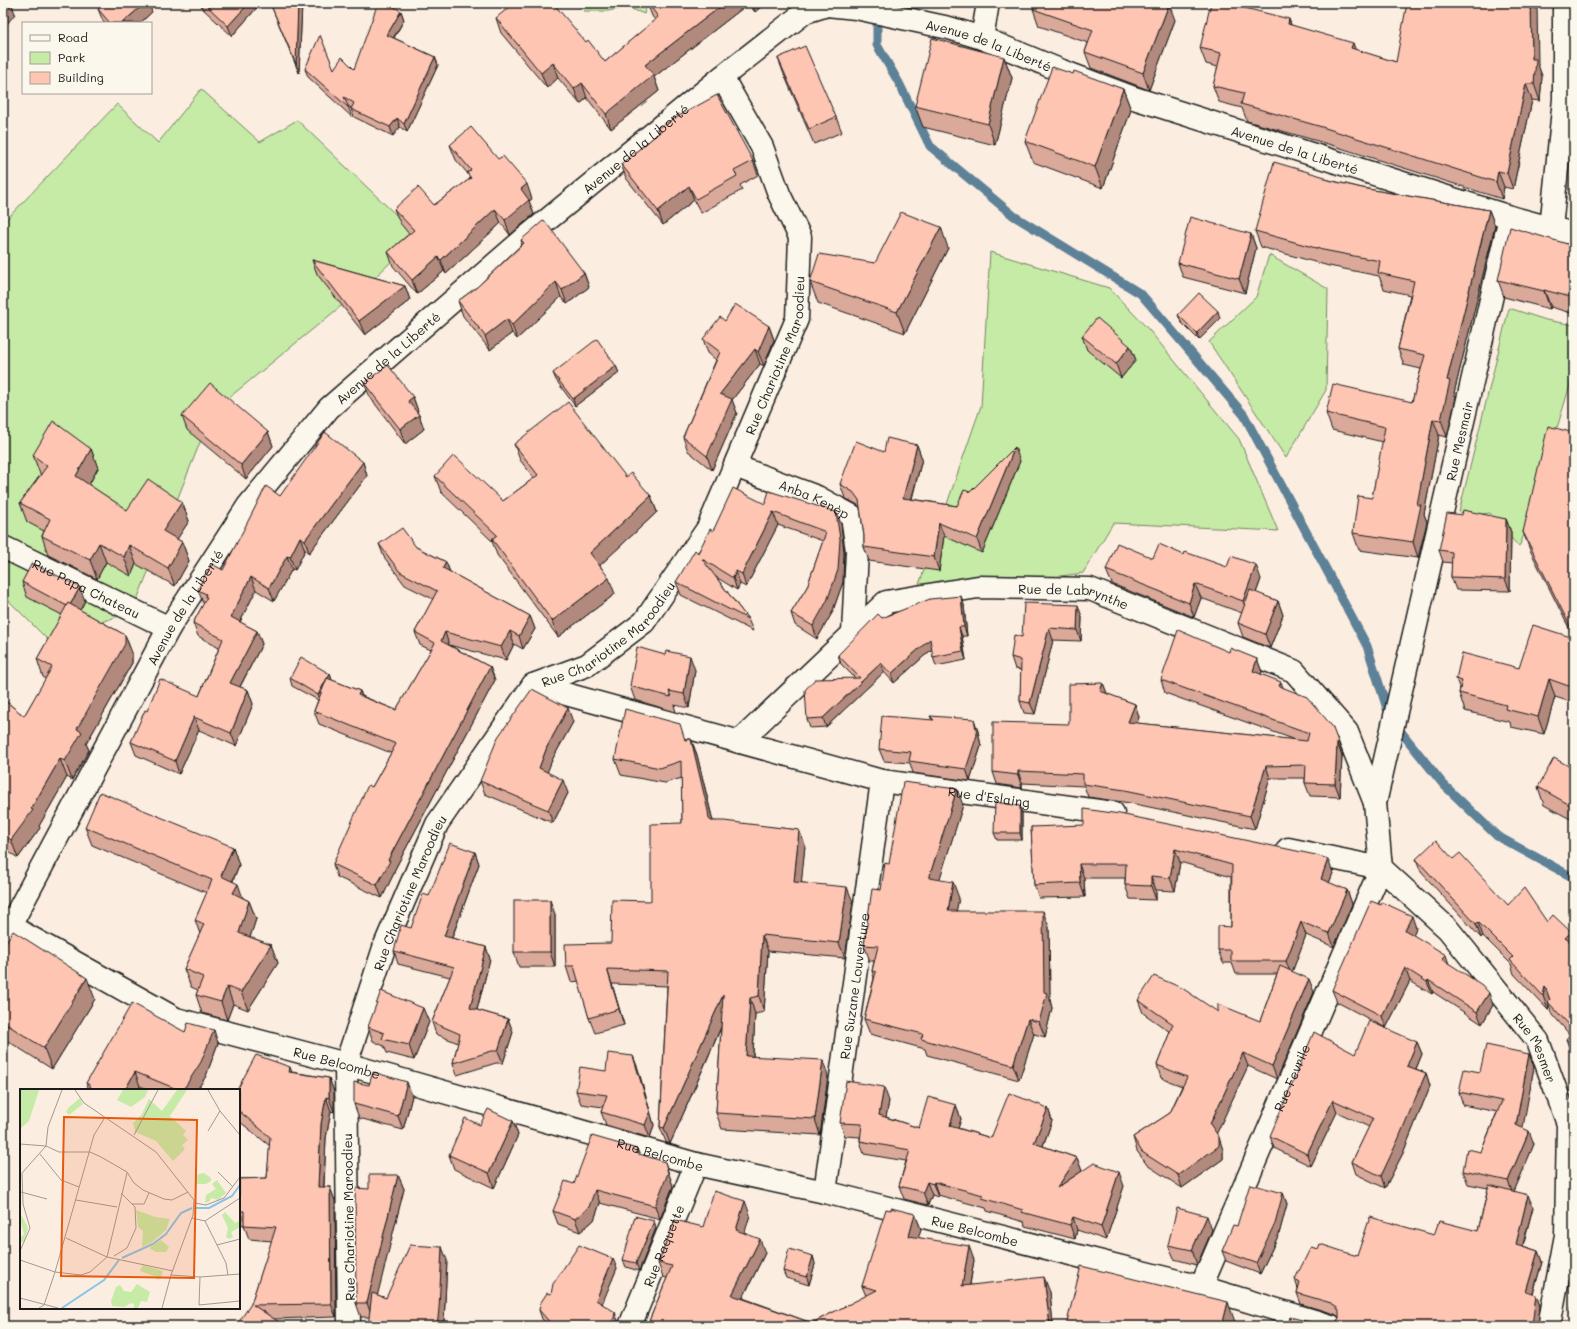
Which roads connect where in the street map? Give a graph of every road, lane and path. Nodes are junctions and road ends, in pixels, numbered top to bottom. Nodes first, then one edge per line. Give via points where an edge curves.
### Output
1 (988, 3) edge
2 (1564, 3) edge
3 (828, 4) edge
4 (982, 38) junction
5 (722, 77) junction
6 (1510, 217) junction
7 (1551, 228) junction
8 (1574, 234) edge
9 (735, 466) junction
10 (3, 547) edge
11 (170, 628) junction
12 (853, 633) junction
13 (533, 685) junction
14 (739, 742) junction
15 (882, 781) junction
16 (1375, 803) junction
17 (1133, 817) edge
18 (1272, 846) edge
19 (1381, 868) junction
20 (7, 931) edge
21 (346, 1064) junction
22 (696, 1164) junction
23 (825, 1192) junction
24 (1201, 1287) junction
25 (349, 1326) edge
26 (630, 1326) edge
27 (1331, 1326) edge
28 (1549, 1326) edge

1 - 4 street
2 - 7 street via 1564,99
3 - 4 street, Avenue de la Liberté via 912,19
3 - 5 street, Avenue de la Liberté via 805,12
4 - 6 street, Avenue de la Liberté via 1134,98
5 - 9 street, Rue Chariotine Maroodieu via 762,147 779,194 800,237 797,319
5 - 11 street, Avenue de la Liberté via 524,239 329,408 248,506
6 - 7 street, Avenue de la Liberté
6 - 16 street, Rue Mesmair
7 - 8 street, Avenue de la Liberté
9 - 12 street, Anba Kenèp via 816,497 852,516 857,551
9 - 13 street, Rue Chariotine Maroodieu via 708,528 644,622 587,665
10 - 11 street, Rue Papa Chateau
11 - 20 street, Avenue de la Liberté
12 - 14 street, Rue de Labrynthe
12 - 16 street, Rue de Labrynthe via 886,602 978,587 1090,589 1294,671 1347,732
13 - 14 street, Rue d'Eslaing
13 - 21 street, Rue Chariotine Maroodieu via 437,824 386,945
14 - 15 street, Rue d'Eslaing
15 - 17 street, Rue d'Eslaing
15 - 23 street, Rue Suzane Louverture
16 - 19 street
18 - 19 street
19 - 24 street, Rue Fevrile
19 - 28 street, Rue Mesmer via 1448,929 1533,1034 1556,1089 1568,1124 1566,1235
20 - 21 street, Rue Belcombe via 176,1019
21 - 22 street, Rue Belcombe
21 - 25 street, Rue Chariotine Maroodieu
22 - 23 street, Rue Belcombe
22 - 26 street, Rue Raquette
23 - 24 street, Rue Belcombe
24 - 27 street, Rue Belcombe

